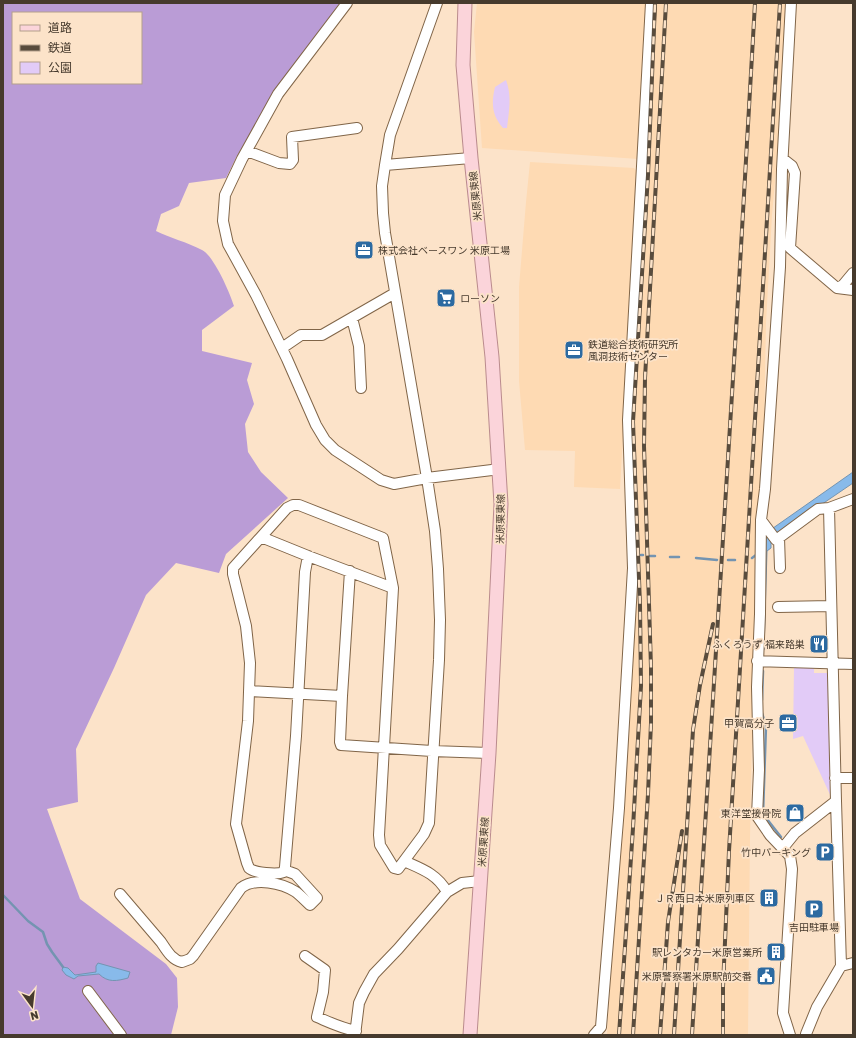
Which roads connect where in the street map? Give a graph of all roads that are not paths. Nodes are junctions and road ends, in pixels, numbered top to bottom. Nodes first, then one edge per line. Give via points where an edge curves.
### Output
1 (348, 3) edge
2 (437, 3) edge
3 (465, 3) edge
4 (651, 3) edge
5 (791, 3) edge
6 (358, 128) dead end
7 (247, 151) junction
8 (471, 158) junction
9 (783, 159) junction
10 (385, 165) junction
11 (853, 273) edge
12 (844, 289) edge
13 (395, 293) junction
14 (352, 318) junction
15 (282, 348) junction
16 (361, 388) dead end
17 (500, 469) junction
18 (427, 478) junction
19 (853, 498) edge
20 (829, 508) junction
21 (761, 520) junction
22 (261, 537) junction
23 (777, 538) junction
24 (308, 556) junction
25 (780, 568) dead end
26 (350, 571) junction
27 (393, 588) junction
28 (831, 606) junction
29 (778, 608) dead end
30 (758, 661) junction
31 (832, 663) junction
32 (853, 664) edge
33 (250, 691) junction
34 (298, 694) junction
35 (342, 696) junction
36 (384, 748) junction
37 (432, 751) junction
38 (490, 753) junction
39 (835, 778) junction
40 (853, 778) edge
41 (836, 802) junction
42 (782, 849) junction
43 (404, 861) junction
44 (284, 870) junction
45 (480, 881) junction
46 (447, 892) junction
47 (120, 894) dead end
48 (305, 956) dead end
49 (853, 963) edge
50 (841, 966) junction
51 (88, 991) dead end
52 (355, 1033) edge
53 (121, 1035) edge
54 (470, 1035) edge
55 (594, 1035) edge
56 (791, 1035) edge
57 (807, 1035) edge

1 - 7 street via 278,94
2 - 10 street via 390,135
3 - 8 main road, 米原栗東線 via 463,65
4 - 55 street via 628,420 633,568 618,823 602,1019 601,1027
5 - 9 street
6 - 7 street via 292,137 293,160 290,164 279,163
7 - 15 street via 225,194 222,221 228,244
8 - 10 street
8 - 17 main road, 米原栗東線 via 492,358
9 - 12 street via 796,173 790,248
9 - 21 street via 780,267
10 - 13 street via 382,186 383,213
11 - 12 street via 843,285
13 - 14 street
13 - 18 street
14 - 15 street via 322,335 301,335
14 - 16 street via 359,346
15 - 18 street via 316,425 335,450 381,480 394,484
17 - 18 street
17 - 38 main road, 米原栗東線 via 502,504
18 - 37 street via 435,531 439,591 439,660
19 - 20 street
20 - 23 street via 818,510
20 - 28 street
21 - 23 street
21 - 30 street
22 - 24 street
22 - 27 street via 287,508 299,505 383,538
22 - 33 street via 233,568 233,578 246,626
23 - 25 street
24 - 26 street
24 - 34 street
26 - 27 street
26 - 35 street
27 - 36 street
28 - 29 street
28 - 31 street
30 - 31 street
30 - 42 street via 757,816
31 - 32 street
31 - 39 street
33 - 34 street
33 - 44 street via 237,831 251,870 280,874
34 - 35 street
34 - 44 street
35 - 36 street via 341,745
36 - 37 street
36 - 43 street via 379,841 394,868 398,869
37 - 38 street
37 - 43 street via 429,823
38 - 45 main road, 米原栗東線
39 - 40 street
39 - 41 street
41 - 42 street via 794,833
41 - 50 street
42 - 56 street via 790,856 792,869 783,1013
43 - 46 street via 432,875 442,883
44 - 47 street via 295,874 317,898 310,905 285,887 256,882 245,885 193,956 182,962 167,952
45 - 46 street via 462,883
45 - 54 main road, 米原栗東線
46 - 52 street via 374,974 360,1003
48 - 52 street via 325,970 317,1018
49 - 50 street
50 - 57 street via 817,1007
51 - 53 street
56 - 57 street

